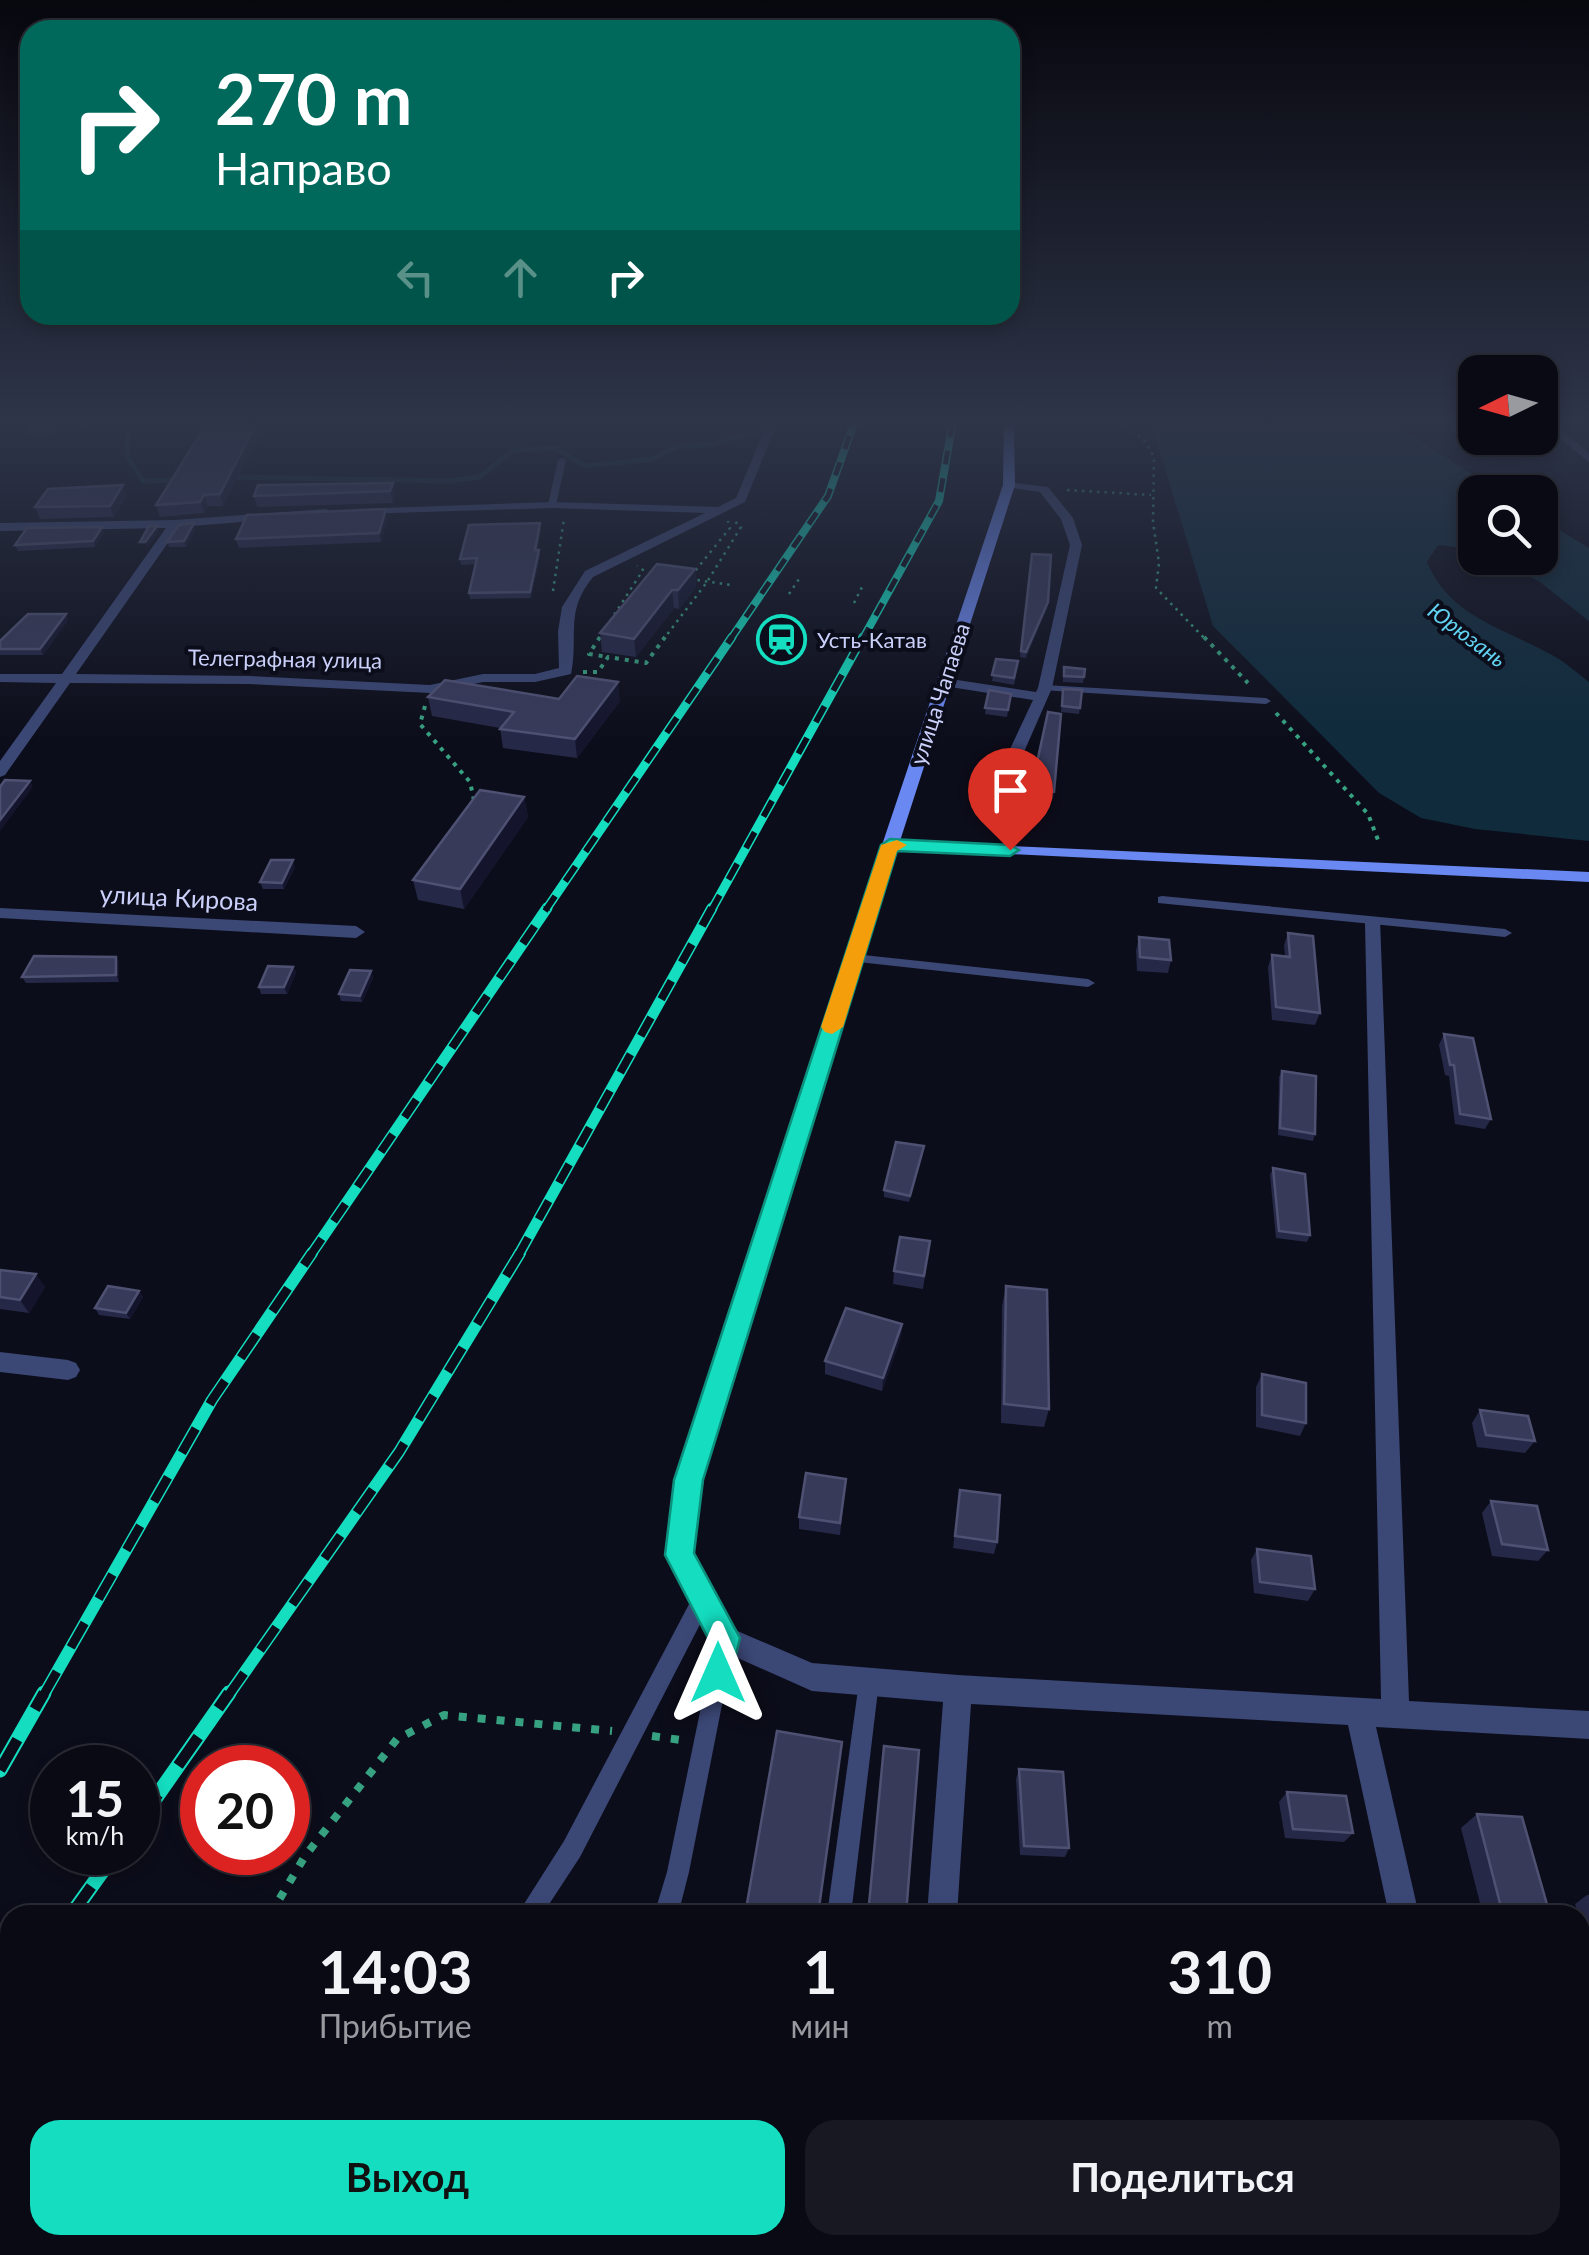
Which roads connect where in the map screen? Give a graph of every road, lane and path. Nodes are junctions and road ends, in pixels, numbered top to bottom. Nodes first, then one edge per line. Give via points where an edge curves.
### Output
1 (170, 531) edge
2 (562, 531) edge
3 (677, 531) edge
4 (727, 531) edge
5 (738, 531) edge
6 (993, 531) edge
7 (1071, 531) edge
8 (1156, 531) edge
9 (623, 556) junction
10 (643, 570) junction
11 (657, 573) edge
12 (801, 576) dead end
13 (707, 582) junction
14 (731, 586) dead end
15 (863, 586) dead end
16 (553, 590) dead end
17 (789, 594) dead end
18 (854, 603) dead end
19 (608, 657) junction
20 (598, 672) dead end
21 (0, 678) edge
22 (66, 679) junction
23 (944, 682) junction
24 (430, 689) junction
25 (1043, 692) junction
26 (1266, 701) junction
27 (0, 772) edge
28 (1004, 777) dead end
29 (476, 808) edge
30 (1378, 840) dead end
31 (890, 845) junction
32 (1589, 877) edge
33 (1162, 900) dead end
34 (0, 914) edge
35 (1374, 924) junction
36 (356, 932) dead end
37 (1505, 933) dead end
38 (854, 958) junction
39 (1088, 983) dead end
40 (0, 1362) edge
41 (68, 1370) dead end
42 (703, 1598) junction
43 (725, 1638) junction
44 (869, 1682) junction
45 (958, 1690) junction
46 (1359, 1713) junction
47 (1395, 1715) junction
48 (1589, 1725) edge
49 (632, 1734) junction
50 (704, 1743) junction
51 (276, 1905) edge
52 (535, 1905) edge
53 (669, 1905) edge
54 (841, 1905) edge
55 (943, 1905) edge
56 (1402, 1905) edge

1 - 22 street
2 - 16 path
3 - 9 street
4 - 13 path via 690,578
5 - 13 path
6 - 23 main road, улица Чапаева
7 - 25 street via 1076,545
8 - 26 path via 1156,588
9 - 10 path
9 - 24 street, Телеграфная улица via 573,590 566,606 566,671
10 - 11 path
10 - 19 path via 588,654
12 - 17 path
13 - 14 path
13 - 19 path via 646,663
15 - 18 path
19 - 20 path
21 - 22 street, Телеграфная улица
22 - 24 street, Телеграфная улица
22 - 27 street
23 - 25 street
23 - 31 main road, улица Чапаева
24 - 29 path via 420,724 470,782
25 - 26 lane
25 - 28 street
26 - 30 path via 1368,814
31 - 32 main road
31 - 38 street
33 - 35 lane
34 - 36 street, улица Кирова
35 - 37 lane
35 - 47 street
38 - 39 lane
38 - 42 street via 688,1480 679,1555
40 - 41 street
42 - 43 street
42 - 49 lane
43 - 44 street via 812,1677
43 - 50 lane
44 - 45 street
44 - 54 lane
45 - 46 street
45 - 55 street
46 - 47 street
46 - 56 street
47 - 48 street
49 - 50 path
49 - 51 path via 444,1715 397,1738
49 - 52 lane
50 - 53 lane

